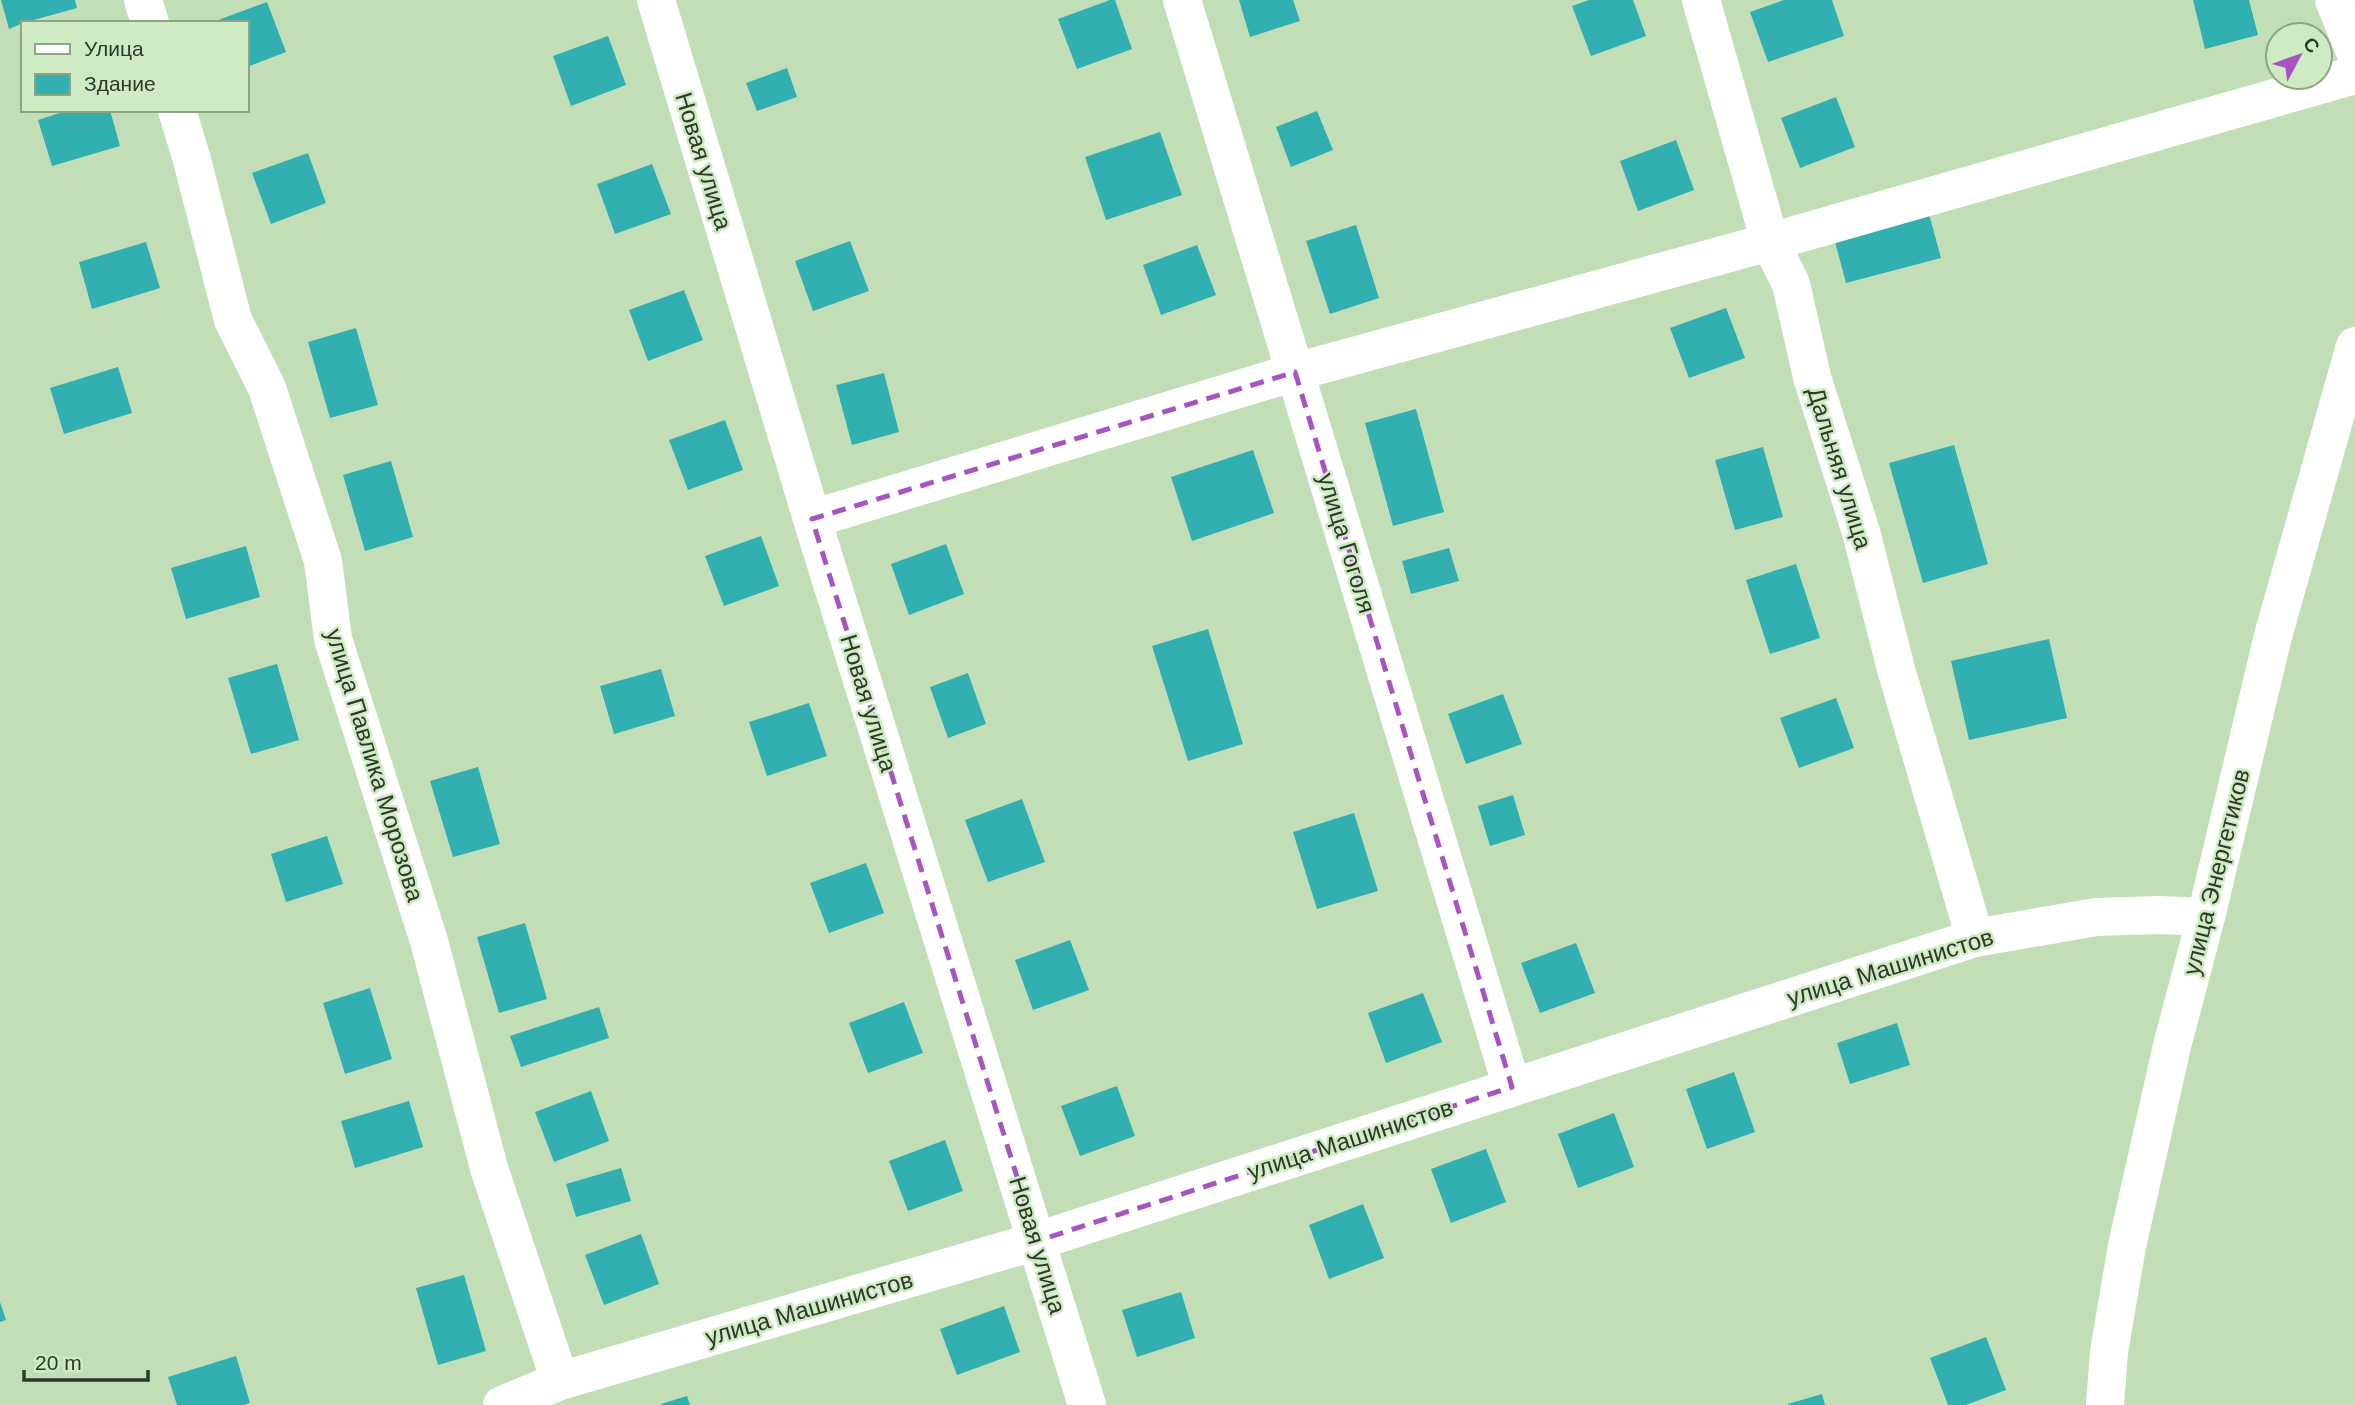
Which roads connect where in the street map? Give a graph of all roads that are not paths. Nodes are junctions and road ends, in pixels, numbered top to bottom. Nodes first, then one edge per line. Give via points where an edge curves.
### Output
1 (143, 0) edge
2 (656, 0) edge
3 (1182, 0) edge
4 (1701, 0) edge
5 (2334, 0) edge
6 (149, 21) edge
7 (2355, 52) edge
8 (2355, 75) edge
9 (178, 112) edge
10 (1770, 242) junction
11 (2355, 346) edge
12 (1295, 372) junction
13 (812, 519) junction
14 (2206, 917) junction
15 (1975, 938) junction
16 (1512, 1087) junction
17 (1037, 1241) junction
18 (560, 1381) junction
19 (507, 1404) edge
20 (1087, 1405) edge
21 (2105, 1405) edge

1 - 6 street
2 - 13 street, Новая улица
3 - 12 street, улица Гоголя
4 - 10 street, Дальняя улица
5 - 7 street
8 - 10 street
9 - 18 street, улица Павлика Морозова via 233,320 267,387 323,561 332,639 429,941 489,1168
10 - 12 street
10 - 15 street, Дальняя улица via 1791,284 1812,377 1861,532
11 - 14 street, улица Энергетиков via 2273,636
12 - 13 street
12 - 16 street, улица Гоголя
13 - 17 street, Новая улица
14 - 15 street, улица Машинистов via 2096,917
14 - 21 street, улица Энергетиков via 2127,1247
15 - 16 street, улица Машинистов
16 - 17 street, улица Машинистов
17 - 18 street, улица Машинистов
17 - 20 street, Новая улица
18 - 19 street, улица Машинистов

